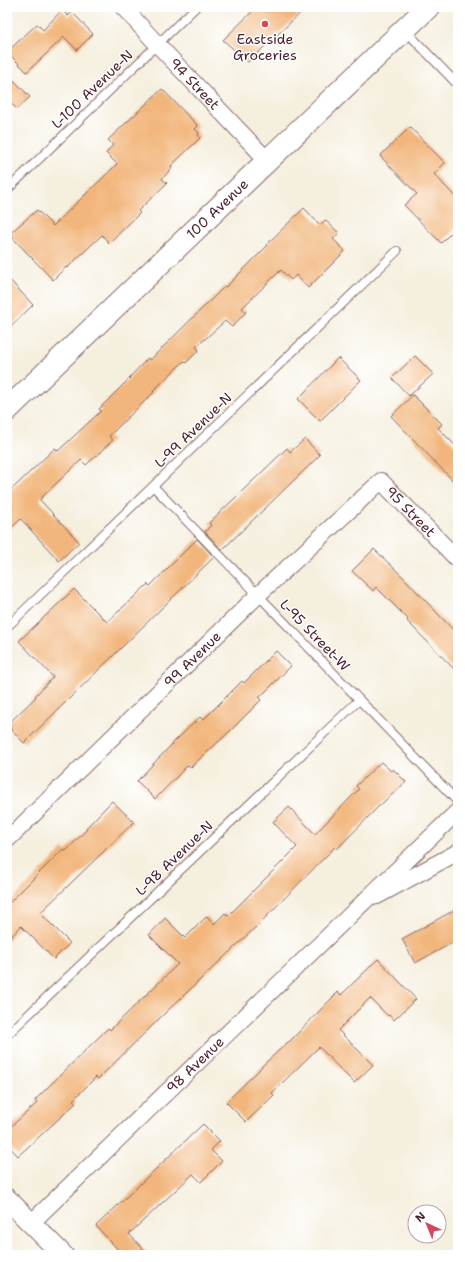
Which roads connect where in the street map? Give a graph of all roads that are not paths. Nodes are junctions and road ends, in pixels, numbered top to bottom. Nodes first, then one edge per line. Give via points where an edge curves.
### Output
1 (123, 7) edge
2 (196, 7) edge
3 (428, 7) edge
4 (404, 30) junction
5 (157, 44) junction
6 (458, 85) edge
7 (267, 160) junction
8 (7, 190) edge
9 (397, 251) dead end
10 (7, 410) edge
11 (381, 481) joint
12 (153, 486) junction
13 (458, 560) edge
14 (258, 595) junction
15 (7, 627) edge
16 (359, 700) junction
17 (458, 802) edge
18 (458, 811) edge
19 (7, 840) edge
20 (458, 852) edge
21 (358, 906) junction
22 (7, 1035) edge
23 (7, 1199) edge
24 (31, 1223) junction
25 (63, 1255) edge

1 - 5 street, 94 Street
2 - 5 lane, L-100 Avenue-N
3 - 4 main road, 100 Avenue
4 - 6 lane
4 - 7 main road, 100 Avenue
5 - 7 street, 94 Street
5 - 8 lane, L-100 Avenue-N
7 - 10 main road, 100 Avenue
9 - 12 lane, L-99 Avenue-N
11 - 13 street, 95 Street
11 - 14 street, 99 Avenue
12 - 14 lane, L-95 Street-W
12 - 15 lane, L-99 Avenue-N
14 - 16 lane, L-95 Street-W
14 - 19 street, 99 Avenue
16 - 17 lane, L-95 Street-W
16 - 22 lane, L-98 Avenue-N
18 - 21 street, 98 Avenue
20 - 21 street, 98 Avenue
21 - 24 street, 98 Avenue
23 - 24 street
24 - 25 street

